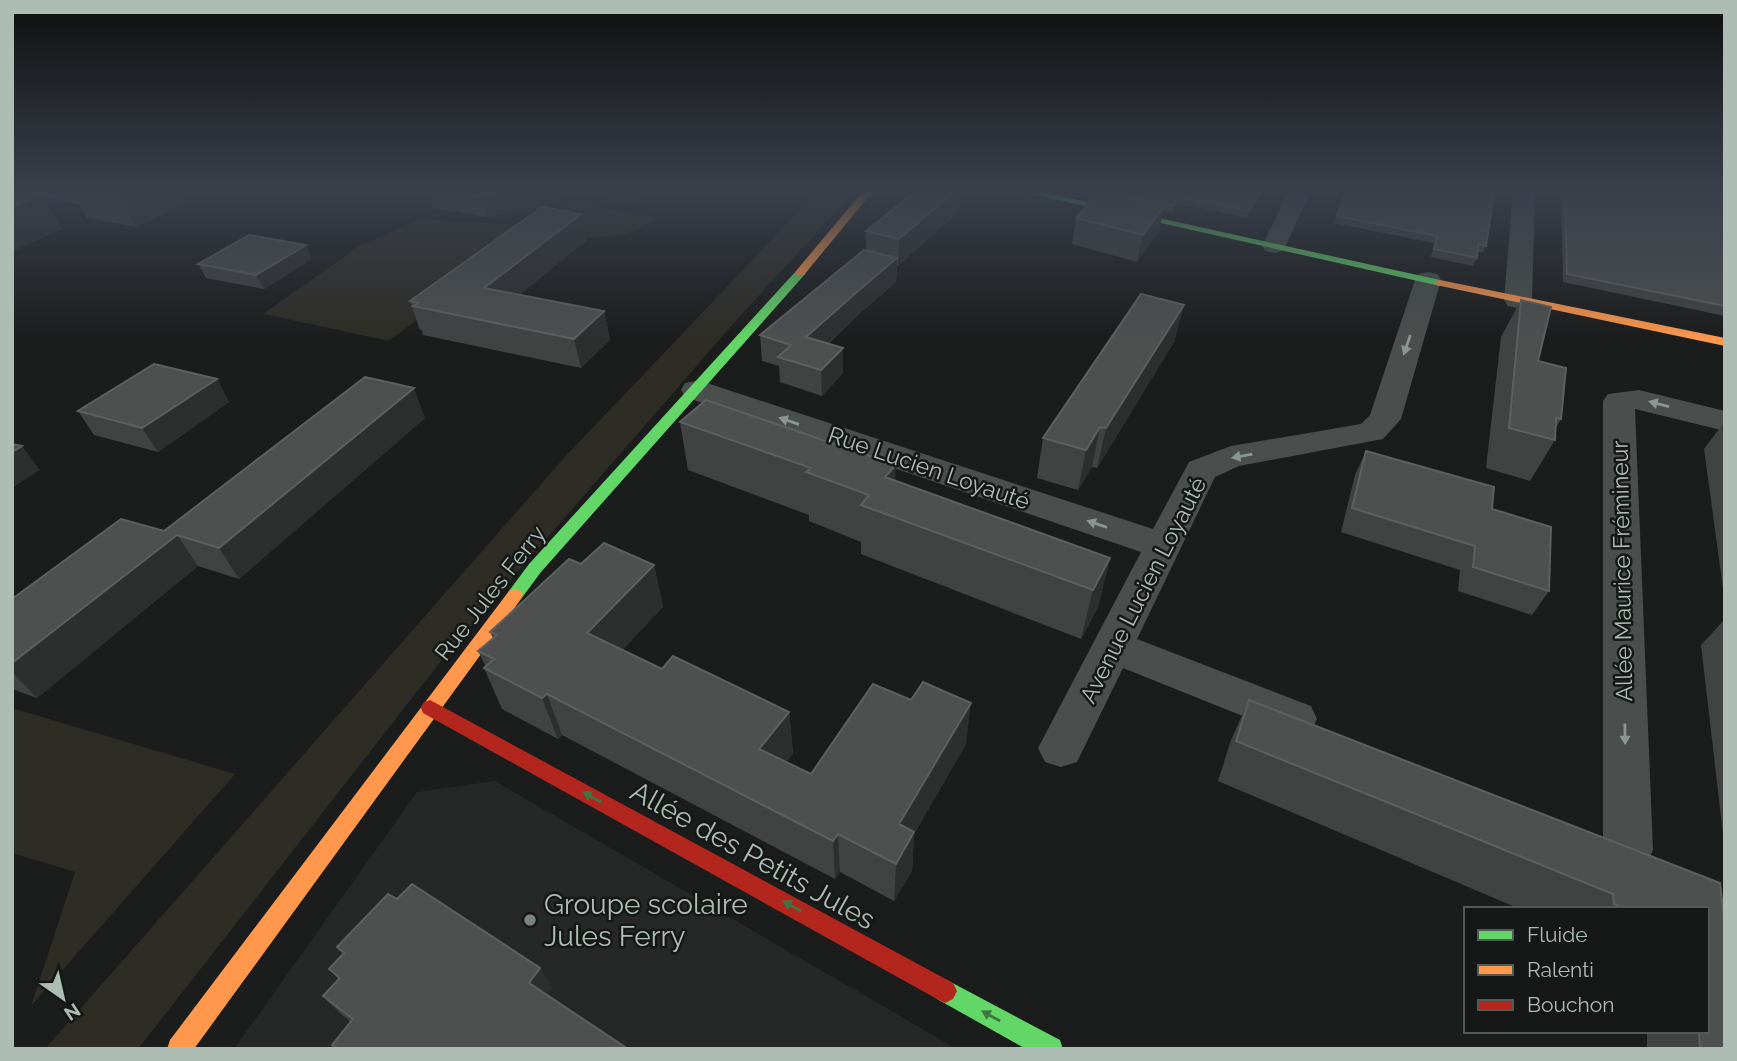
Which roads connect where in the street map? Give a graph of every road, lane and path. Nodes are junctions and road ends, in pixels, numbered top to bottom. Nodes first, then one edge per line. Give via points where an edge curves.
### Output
1 (830, 241) edge
2 (1252, 241) edge
3 (1277, 241) edge
4 (1521, 241) edge
5 (1274, 246) junction
6 (1428, 280) junction
7 (1518, 300) junction
8 (1725, 342) edge
9 (696, 390) junction
10 (1725, 421) edge
11 (1162, 546) junction
12 (1114, 648) junction
13 (430, 708) junction
14 (1336, 735) edge
15 (1061, 748) dead end
16 (1627, 850) edge
17 (179, 1049) edge
18 (1051, 1049) edge

1 - 9 street, Rue Jules Ferry
2 - 5 street
3 - 5 street
4 - 7 street
5 - 6 street
6 - 7 street
6 -> 11 street, Avenue Lucien Loyauté via 1385,419 1371,432 1231,457 1202,470
7 - 8 street
11 -> 9 street, Rue Lucien Loyauté
9 - 13 street, Rue Jules Ferry via 535,568
10 -> 16 street, Allée Maurice Frémineur via 1639,399 1619,401
11 - 12 street, Avenue Lucien Loyauté
12 - 14 street
12 - 15 street, Avenue Lucien Loyauté
13 - 17 street, Rue Jules Ferry
18 -> 13 street, Allée des Petits Jules

